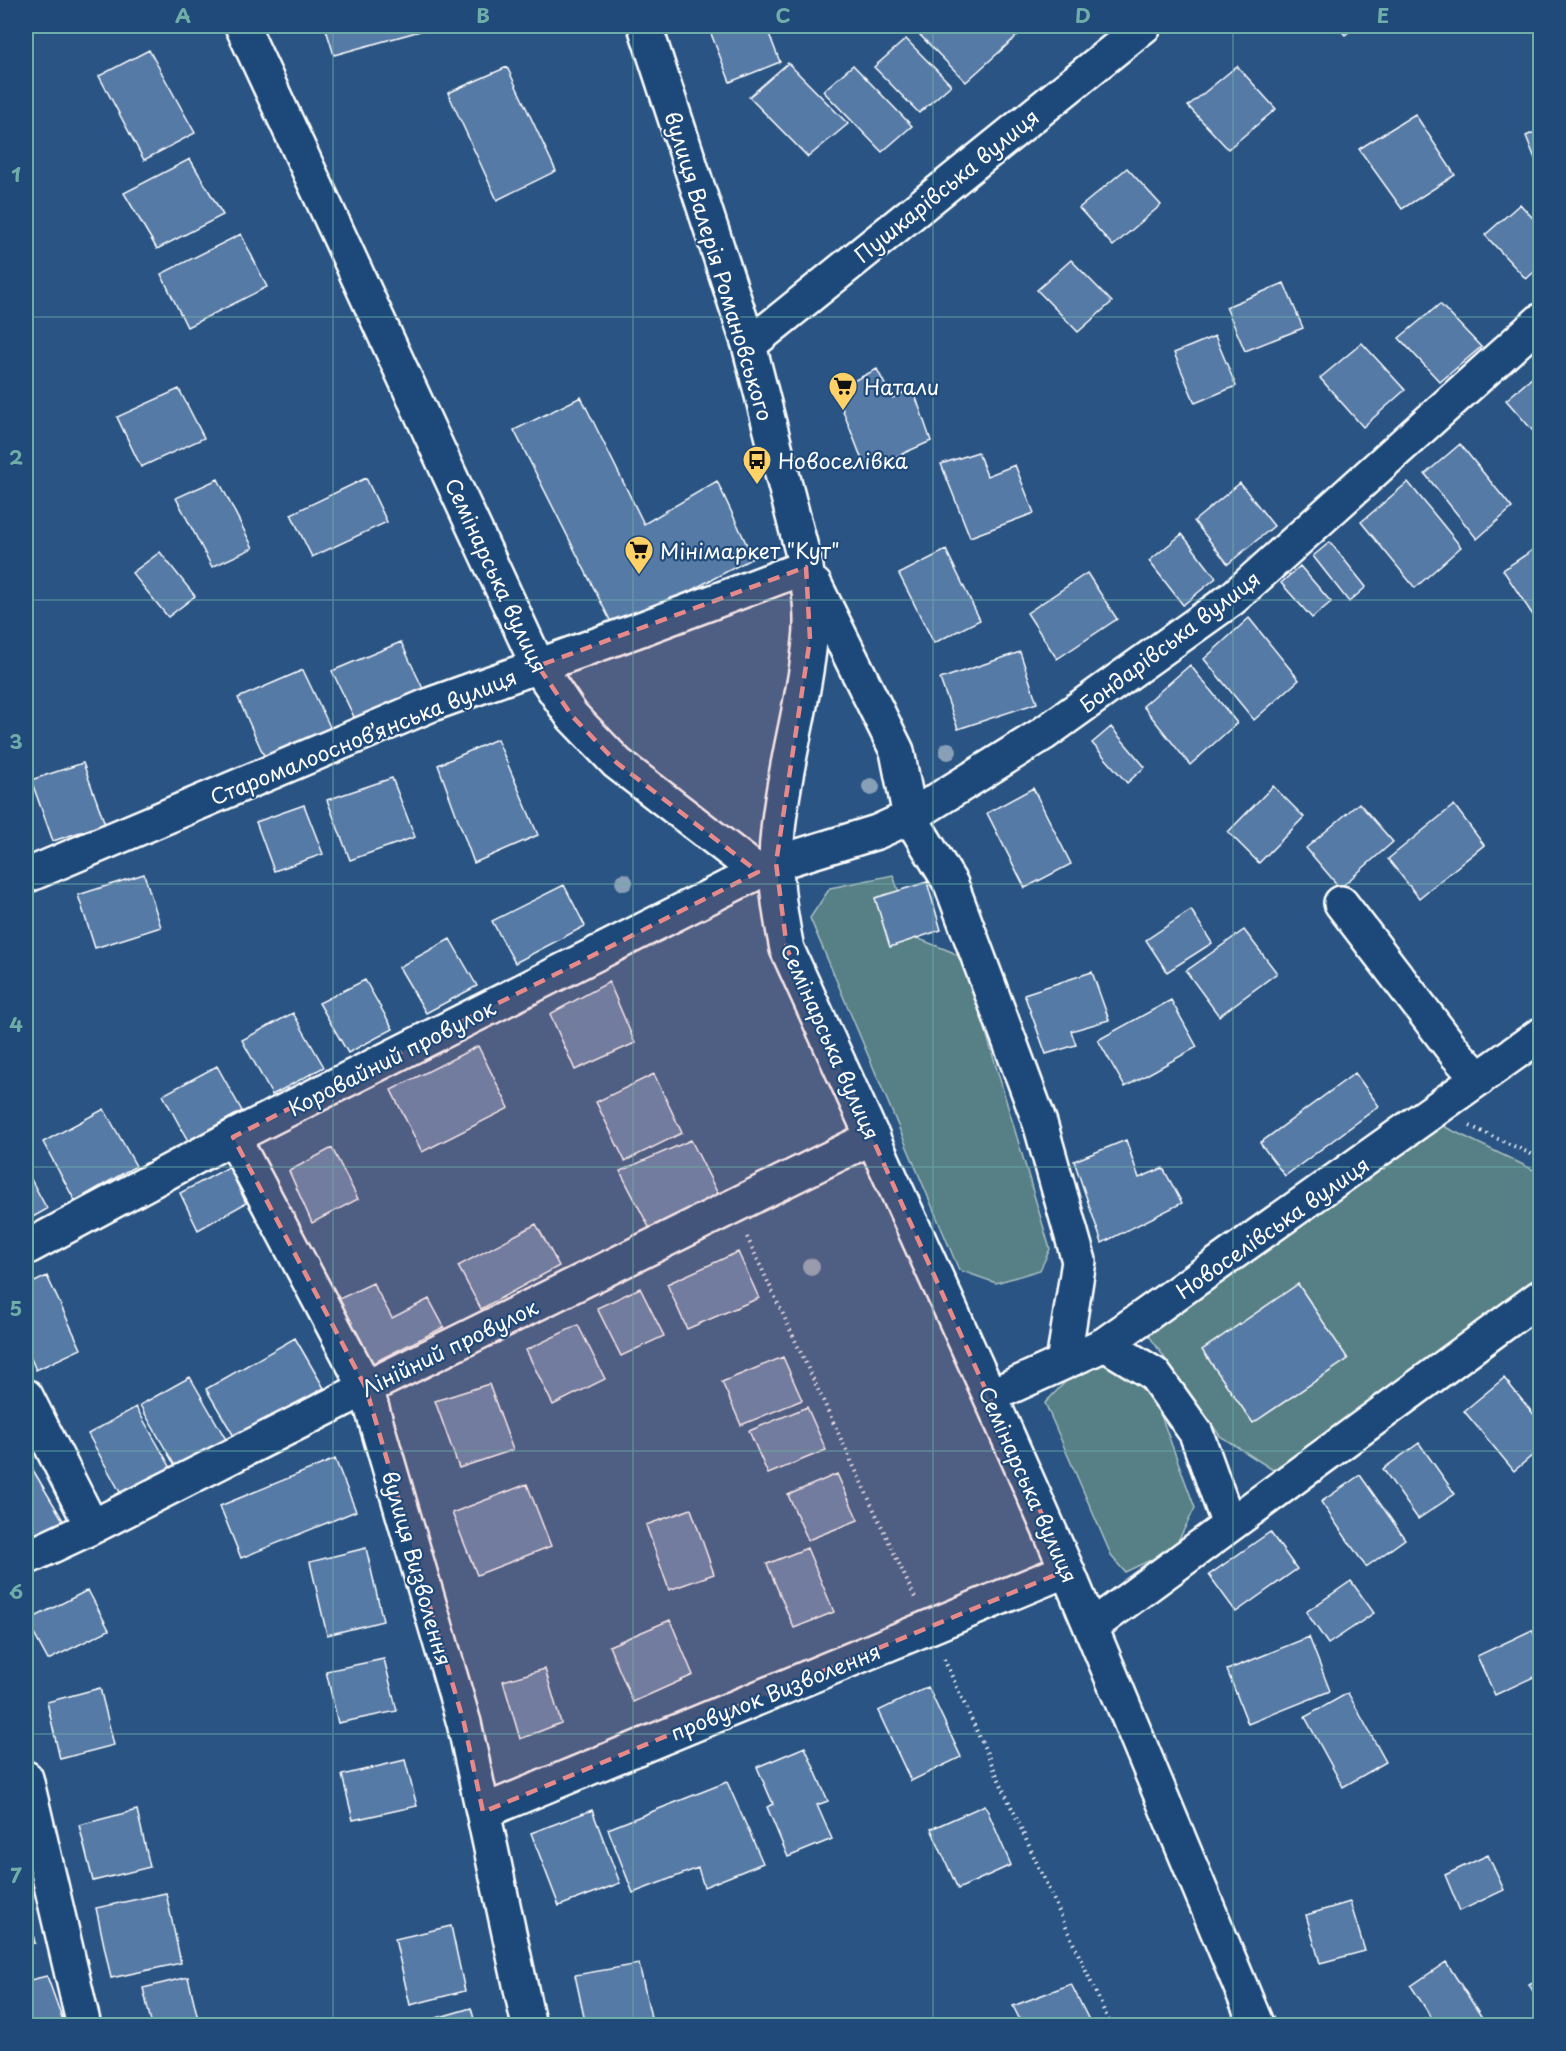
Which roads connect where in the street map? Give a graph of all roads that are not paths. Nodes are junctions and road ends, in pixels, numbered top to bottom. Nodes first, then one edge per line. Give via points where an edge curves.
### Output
1 (242, 26) edge
2 (645, 26) edge
3 (1144, 26) edge
4 (1540, 321) edge
5 (749, 345) junction
6 (806, 567) junction
7 (538, 666) junction
8 (910, 818) junction
9 (767, 867) junction
10 (26, 876) edge
11 (1341, 903) dead end
12 (1540, 1035) edge
13 (1479, 1080) junction
14 (233, 1137) junction
15 (873, 1137) junction
16 (26, 1248) edge
17 (1540, 1297) edge
18 (1105, 1344) junction
19 (1063, 1363) junction
20 (366, 1388) junction
21 (26, 1396) edge
22 (990, 1396) junction
23 (1229, 1526) junction
24 (92, 1527) junction
25 (26, 1558) edge
26 (1067, 1570) junction
27 (1091, 1627) junction
28 (26, 1778) edge
29 (483, 1812) junction
30 (84, 2025) edge
31 (529, 2025) edge
32 (1257, 2025) edge

1 - 7 street, Семінарська вулиця
2 - 5 street, вулиця Валерія Романовського
3 - 5 street, Пушкарівська вулиця
4 - 8 street, Бондарівська вулиця via 1233,598 1043,734
5 - 6 street, вулиця Валерія Романовського
6 - 7 street, Старомалооснов’янська вулиця
6 - 8 street via 897,751
6 - 9 street, вулиця Валерія Романовського via 810,639
7 - 9 street, Семінарська вулиця via 572,716 617,763
7 - 10 street, Старомалооснов’янська вулиця via 432,704
8 - 9 street, Бондарівська вулиця
8 - 19 street via 951,884 1040,1123 1079,1262
9 - 14 street, Коровайний провулок
9 - 15 street, Семінарська вулиця via 787,949
11 - 13 street
12 - 13 street, Новоселівська вулиця
13 - 18 street, Новоселівська вулиця
14 - 16 street, Коровайний провулок
14 - 20 street, вулиця Визволення
15 - 20 street, Лінійний провулок
15 - 22 street, Семінарська вулиця
17 - 23 street
18 - 19 street, Новоселівська вулиця
18 - 23 street via 1154,1374 1196,1433
19 - 22 street, Новоселівська вулиця
20 - 24 street, Лінійний провулок
20 - 29 street, вулиця Визволення via 464,1724
21 - 24 street
22 - 26 street, Семінарська вулиця
23 - 27 street
24 - 25 street, Лінійний провулок
26 - 27 street, Семінарська вулиця
26 - 29 street, провулок Визволення
27 - 32 street, Семінарська вулиця
28 - 30 street
29 - 31 street, вулиця Визволення

